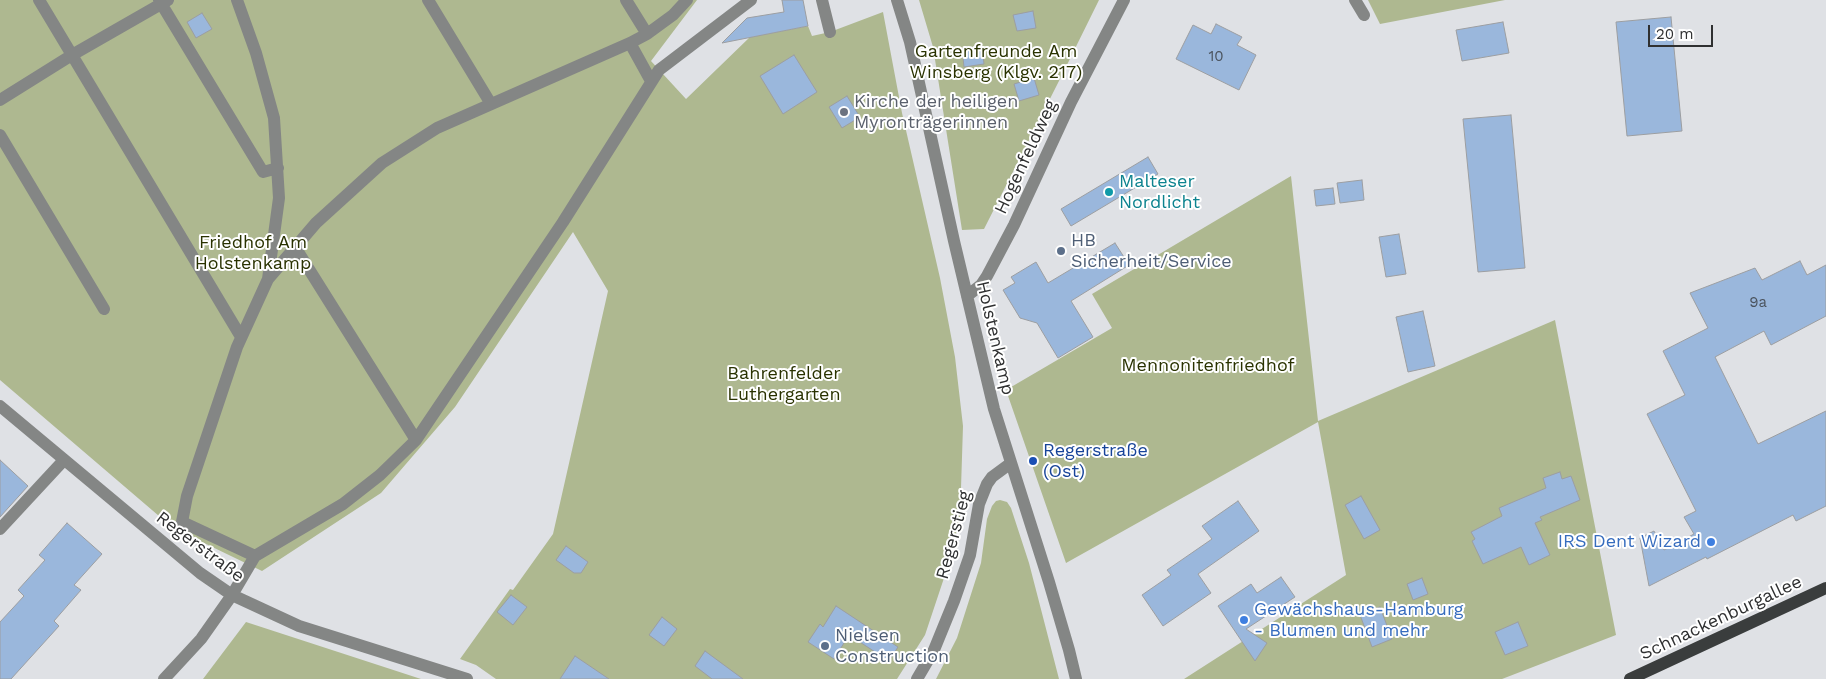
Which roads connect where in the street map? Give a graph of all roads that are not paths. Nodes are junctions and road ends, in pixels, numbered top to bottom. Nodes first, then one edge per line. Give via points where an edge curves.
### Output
1 (39, 0) edge
2 (237, 0) edge
3 (428, 0) edge
4 (626, 0) edge
5 (687, 0) edge
6 (751, 0) edge
7 (822, 0) edge
8 (897, 0) edge
9 (1124, 0) edge
10 (1355, 0) edge
11 (163, 1) edge
12 (1364, 15) dead end
13 (830, 32) dead end
14 (647, 34) junction
15 (630, 43) junction
16 (72, 55) junction
17 (651, 81) junction
18 (0, 100) edge
19 (491, 104) junction
20 (0, 135) edge
21 (278, 168) junction
22 (295, 247) junction
23 (268, 280) junction
24 (967, 296) junction
25 (104, 309) dead end
26 (241, 337) junction
27 (0, 406) edge
28 (416, 440) junction
29 (64, 460) junction
30 (1011, 463) junction
31 (0, 529) edge
32 (255, 556) junction
33 (1826, 588) edge
34 (232, 595) junction
35 (164, 679) edge
36 (467, 679) edge
37 (917, 679) edge
38 (1076, 679) edge
39 (1630, 679) edge

1 - 16 street
2 - 21 street via 254,45 274,118
3 - 19 street
4 - 14 street
5 - 14 street
6 - 17 street via 659,70
7 - 13 street
8 - 24 street, Holstenkamp via 910,42
9 - 24 street, Hogenfeldweg via 987,276
10 - 12 street
11 - 16 street
11 - 21 street via 263,172
14 - 15 street
15 - 17 street
15 - 19 street
16 - 18 street
16 - 26 street
17 - 28 street via 563,222
19 - 22 street via 437,128 382,163 316,223
20 - 25 street
21 - 23 street via 279,198
22 - 23 street
22 - 28 street
23 - 26 street
24 - 30 street, Holstenkamp via 994,409
26 - 32 street via 187,496 182,522
27 - 29 street, Regerstraße
28 - 32 street via 380,475 343,504
29 - 31 street
29 - 34 street, Regerstraße via 200,573
30 - 37 street, Regerstieg via 986,484 970,555 954,601 934,650
30 - 38 street, Holstenkamp
32 - 34 street
33 - 39 main road, Schnackenburgallee
34 - 35 street via 201,639
34 - 36 street, Regerstraße via 300,626

